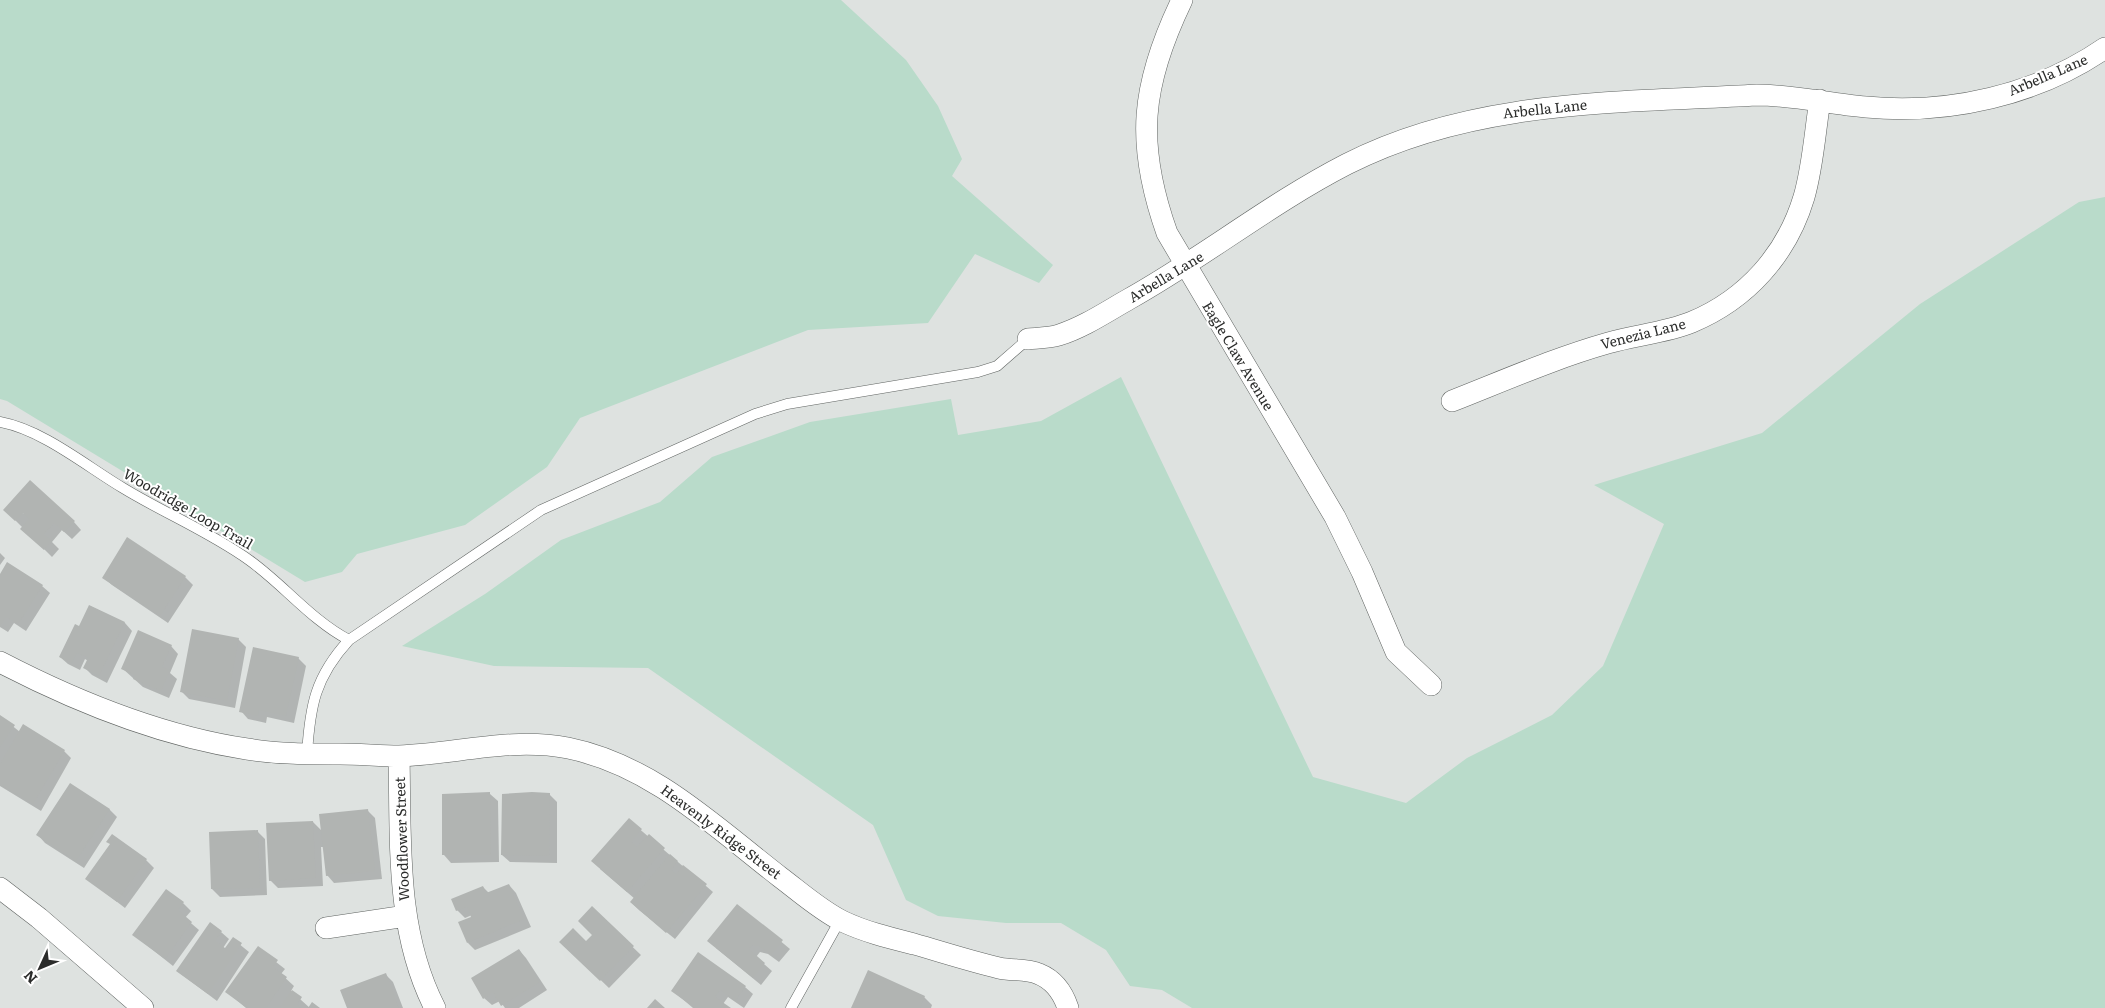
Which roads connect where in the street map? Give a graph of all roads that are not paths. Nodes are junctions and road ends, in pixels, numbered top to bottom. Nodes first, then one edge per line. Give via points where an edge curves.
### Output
1 (1182, 0) edge
2 (2105, 48) edge
3 (1820, 100) junction
4 (1185, 266) junction
5 (1028, 339) joint
6 (1452, 401) dead end
7 (0, 422) edge
8 (349, 640) junction
9 (0, 662) edge
10 (1431, 685) dead end
11 (307, 754) junction
12 (399, 756) junction
13 (0, 888) edge
14 (406, 916) junction
15 (840, 920) junction
16 (326, 928) dead end
17 (143, 1008) edge
18 (435, 1008) edge
19 (791, 1008) edge
20 (1068, 1008) edge

1 - 4 street, Eagle Claw Avenue via 1154,67 1146,132 1148,166 1156,201 1167,233
2 - 3 street, Arbella Lane via 2065,71 1988,99 1911,108 1866,107
3 - 4 street, Arbella Lane via 1757,95 1545,106 1447,126 1394,143 1349,163 1305,187
3 - 6 street, Venezia Lane via 1804,195 1794,223 1766,269 1743,292 1719,309 1691,322 1573,353
4 - 5 street, Arbella Lane via 1076,329 1057,336
4 - 10 street, Eagle Claw Avenue via 1335,517 1396,652
5 - 8 lane via 997,366 978,372 787,404 732,422 541,510
7 - 8 lane, Woodridge Loop Trail via 64,450 248,559 328,629
8 - 11 lane via 327,667 319,683
9 - 11 street, Heavenly Ridge Street via 74,697 158,728 249,749
11 - 12 street, Heavenly Ridge Street
12 - 14 street, Woodflower Street
12 - 15 street, Heavenly Ridge Street via 508,744 567,748 603,758 666,788 808,899
13 - 17 street
14 - 16 street
14 - 18 street, Woodflower Street via 415,956
15 - 19 lane
15 - 20 street, Heavenly Ridge Street via 869,932 1003,969 1037,973 1052,981 1062,992

